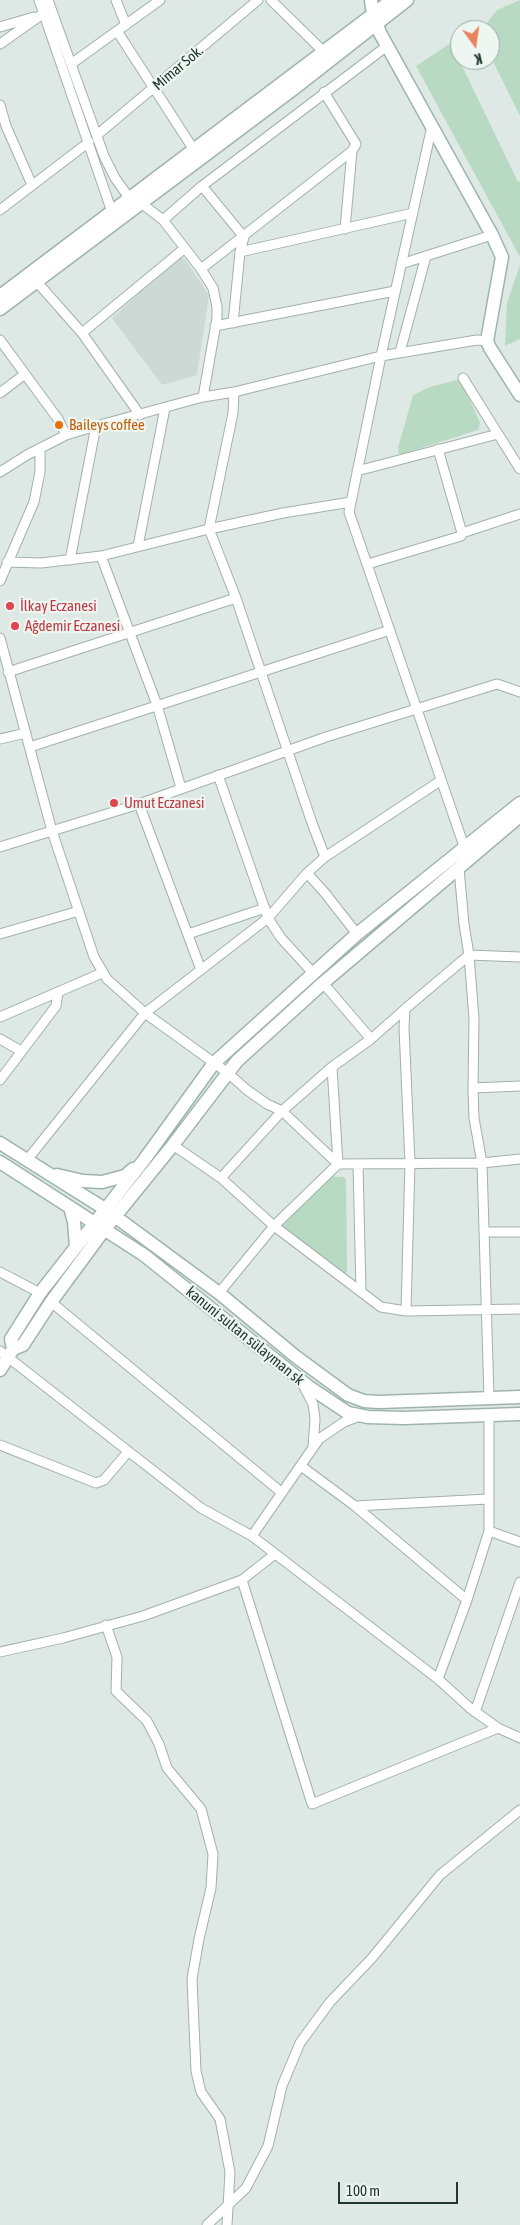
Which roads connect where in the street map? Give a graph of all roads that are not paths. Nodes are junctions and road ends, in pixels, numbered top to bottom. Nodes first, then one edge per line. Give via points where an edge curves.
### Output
1 (39, 0) edge
2 (48, 0) edge
3 (116, 0) edge
4 (160, 0) edge
5 (258, 0) edge
6 (271, 0) edge
7 (392, 0) edge
8 (407, 0) edge
9 (371, 9) edge
10 (44, 13) junction
11 (126, 25) junction
12 (0, 27) edge
13 (118, 32) junction
14 (0, 44) edge
15 (387, 46) junction
16 (324, 52) junction
17 (71, 64) junction
18 (154, 88) junction
19 (324, 92) junction
20 (0, 106) edge
21 (432, 126) junction
22 (3, 128) edge
23 (97, 135) junction
24 (89, 142) junction
25 (194, 150) junction
26 (352, 152) junction
27 (32, 186) junction
28 (202, 186) junction
29 (135, 201) junction
30 (0, 210) edge
31 (112, 212) junction
32 (413, 213) junction
33 (163, 220) junction
34 (345, 229) junction
35 (492, 235) junction
36 (244, 237) junction
37 (185, 248) junction
38 (240, 252) junction
39 (426, 256) junction
40 (402, 264) junction
41 (201, 269) junction
42 (37, 282) junction
43 (395, 291) junction
44 (0, 296) edge
45 (0, 310) edge
46 (233, 323) junction
47 (215, 326) junction
48 (82, 333) junction
49 (0, 340) edge
50 (487, 341) junction
51 (400, 352) junction
52 (381, 356) junction
53 (25, 374) junction
54 (463, 378) dead end
55 (519, 390) edge
56 (234, 392) junction
57 (0, 393) edge
58 (203, 397) junction
59 (165, 408) junction
60 (140, 415) junction
61 (96, 426) junction
62 (498, 434) junction
63 (66, 435) junction
64 (40, 448) junction
65 (438, 448) junction
66 (357, 470) junction
67 (520, 470) edge
68 (0, 472) edge
69 (351, 502) junction
70 (520, 514) edge
71 (209, 529) junction
72 (462, 533) junction
73 (138, 546) junction
74 (101, 556) junction
75 (70, 560) junction
76 (8, 562) junction
77 (368, 564) junction
78 (0, 581) edge
79 (236, 598) junction
80 (390, 630) junction
81 (131, 633) junction
82 (0, 638) edge
83 (8, 672) junction
84 (262, 673) junction
85 (520, 692) edge
86 (157, 705) junction
87 (416, 710) junction
88 (26, 733) junction
89 (0, 739) edge
90 (30, 747) junction
91 (288, 750) junction
92 (218, 775) junction
93 (440, 781) junction
94 (182, 788) junction
95 (520, 803) edge
96 (140, 804) junction
97 (520, 816) edge
98 (52, 831) junction
99 (0, 847) edge
100 (467, 854) junction
101 (326, 856) junction
102 (459, 869) junction
103 (306, 873) junction
104 (265, 908) junction
105 (79, 911) junction
106 (268, 918) junction
107 (0, 934) edge
108 (188, 934) junction
109 (357, 934) junction
110 (469, 955) junction
111 (520, 957) edge
112 (201, 970) junction
113 (102, 973) junction
114 (314, 974) junction
115 (324, 983) junction
116 (58, 992) junction
117 (405, 1009) junction
118 (145, 1013) junction
119 (0, 1017) edge
120 (0, 1039) edge
121 (371, 1039) junction
122 (21, 1051) junction
123 (214, 1063) junction
124 (332, 1067) junction
125 (228, 1072) junction
126 (0, 1080) edge
127 (520, 1086) edge
128 (472, 1088) junction
129 (282, 1111) junction
130 (0, 1143) edge
131 (174, 1146) junction
132 (520, 1159) edge
133 (27, 1160) junction
134 (144, 1160) junction
135 (0, 1162) edge
136 (410, 1163) junction
137 (482, 1163) junction
138 (338, 1164) junction
139 (358, 1164) junction
140 (45, 1171) junction
141 (221, 1178) junction
142 (70, 1207) junction
143 (110, 1213) junction
144 (274, 1226) junction
145 (98, 1227) junction
146 (485, 1232) junction
147 (520, 1232) edge
148 (76, 1246) junction
149 (0, 1272) edge
150 (361, 1292) junction
151 (40, 1293) junction
152 (219, 1293) junction
153 (51, 1302) junction
154 (520, 1309) edge
155 (406, 1311) junction
156 (487, 1311) junction
157 (7, 1352) edge
158 (0, 1370) edge
159 (301, 1380) junction
160 (520, 1397) edge
161 (489, 1398) junction
162 (520, 1414) edge
163 (489, 1415) junction
164 (360, 1416) junction
165 (0, 1445) edge
166 (312, 1449) junction
167 (128, 1452) junction
168 (301, 1466) junction
169 (281, 1492) junction
170 (488, 1499) junction
171 (355, 1506) junction
172 (489, 1531) junction
173 (252, 1536) junction
174 (520, 1542) edge
175 (275, 1554) junction
176 (242, 1580) junction
177 (520, 1582) edge
178 (467, 1600) junction
179 (106, 1625) junction
180 (0, 1652) edge
181 (438, 1679) junction
182 (475, 1712) junction
183 (498, 1728) junction
184 (520, 1738) edge
185 (520, 1810) edge
186 (228, 2205) junction
187 (207, 2225) edge
188 (227, 2225) edge

1 - 10 street
2 - 17 street
3 - 11 street
4 - 11 street
5 - 18 street, Mimar Sok.
6 - 16 street
7 - 9 main road
8 - 9 main road
9 - 15 main road
9 - 16 main road
9 - 29 main road
10 - 12 street
10 - 14 street
10 - 24 street
11 - 13 street
13 - 17 street
13 - 18 street
15 - 19 street
15 - 21 main road
16 - 25 main road
17 - 23 street
18 - 23 street, Mimar Sok.
18 - 25 street
19 - 26 street via 356,144
19 - 28 street
20 - 22 street
21 - 32 street
21 - 35 main road
22 - 27 street
23 - 29 street via 108,166
24 - 27 street
24 - 31 street
25 - 29 main road
26 - 34 street
26 - 36 street
27 - 30 street
28 - 33 street
28 - 36 street
29 - 31 main road
29 - 33 street
29 - 42 main road
31 - 44 main road
32 - 34 street
32 - 40 street
33 - 37 street
34 - 38 street
35 - 39 street
35 - 50 main road via 502,257
36 - 38 street
36 - 41 street
37 - 41 street
37 - 48 street
38 - 46 street
39 - 40 street
39 - 51 street
40 - 43 street
41 - 47 street via 216,297
42 - 45 main road
42 - 48 street
43 - 46 street
43 - 52 street
46 - 47 street
47 - 58 street
48 - 60 street
49 - 53 street
50 - 51 street
50 - 55 main road
51 - 52 street
52 - 56 street
52 - 66 street
53 - 57 street
53 - 63 street
54 - 62 street
56 - 58 street
56 - 71 street via 233,413
58 - 59 street
59 - 60 street
59 - 73 street
60 - 61 street
61 - 63 street
61 - 75 street
62 - 65 street
62 - 67 street
63 - 64 street
64 - 68 street
64 - 76 street via 40,472 34,502
65 - 66 street
65 - 72 street
66 - 69 street
69 - 71 street
69 - 77 street via 349,512 353,527
70 - 72 street
71 - 73 street
71 - 79 street
72 - 77 street via 461,536
73 - 74 street
74 - 75 street
74 - 81 street
75 - 76 street
76 - 78 street
77 - 80 street
79 - 81 street
79 - 84 street
80 - 84 street
80 - 87 street
81 - 83 street
81 - 86 street
82 - 83 street
83 - 88 street
84 - 86 street
84 - 91 street
85 - 87 street via 497,684
86 - 90 street
86 - 94 street
87 - 91 street
87 - 93 street
88 - 89 street
88 - 90 street
90 - 98 street
91 - 92 street
91 - 101 street
92 - 94 street
92 - 104 street
93 - 100 street
93 - 101 street
94 - 96 street
95 - 100 main road
96 - 98 street
96 - 108 street
97 - 100 main road
98 - 99 street
98 - 105 street
100 - 102 main road
100 - 109 main road
101 - 103 street
102 - 110 street
102 - 115 main road
103 - 106 street
103 - 109 street
104 - 106 street
104 - 108 street
105 - 107 street
105 - 113 street
106 - 112 street
106 - 114 street via 281,938
108 - 112 street
109 - 114 main road
110 - 111 street
110 - 117 street
110 - 128 street via 474,1019
112 - 118 street
113 - 116 street
113 - 118 street
114 - 123 main road
115 - 121 street
115 - 125 main road via 236,1061
116 - 119 street
116 - 122 street via 56,1006
117 - 121 street
117 - 136 street
118 - 123 street
118 - 133 street
120 - 122 street
121 - 124 street
122 - 126 street
123 - 125 street
123 - 134 main road
124 - 129 street
124 - 138 street
125 - 129 street via 247,1090
125 - 131 main road
127 - 128 street
128 - 137 street
129 - 138 street
129 - 141 street
130 - 133 main road
131 - 141 street
131 - 143 main road
132 - 137 street
133 - 140 main road
134 - 140 main road via 125,1176 102,1182 83,1181
134 - 143 main road
135 - 142 main road, kanuni sultan sülayman sk
136 - 137 street
136 - 139 street
136 - 155 street
137 - 146 street
138 - 139 street
138 - 144 street
139 - 150 street
140 - 143 main road
141 - 144 street
142 - 145 main road, kanuni sultan sülayman sk
142 - 148 main road
143 - 145 main road
143 - 152 main road
144 - 150 street
144 - 152 street
145 - 148 main road
145 - 153 main road
145 - 159 main road, kanuni sultan sülayman sk via 144,1255
146 - 147 street
146 - 156 street
148 - 151 main road
149 - 151 street
150 - 155 street via 381,1307
151 - 157 main road via 11,1339
152 - 161 main road via 348,1395 379,1402
153 - 157 main road via 23,1345
153 - 169 street
154 - 156 street
155 - 156 street
156 - 161 street
157 - 158 main road
157 - 167 street
159 - 164 main road, kanuni sultan sülayman sk via 348,1412
159 - 166 street via 313,1404
160 - 161 main road
162 - 163 main road, kanuni sultan sülayman sk
163 - 164 main road, kanuni sultan sülayman sk
163 - 170 street
164 - 166 street via 328,1432
165 - 167 street via 96,1483 104,1480
166 - 168 street
167 - 173 street via 201,1508
168 - 169 street
168 - 171 street
169 - 173 street
170 - 171 street
170 - 172 street
171 - 178 street
172 - 174 street
172 - 178 street
173 - 175 street
175 - 176 street
175 - 181 street
176 - 179 street via 143,1616
176 - 183 street via 312,1804
177 - 182 street
178 - 181 street
179 - 180 street
179 - 186 street via 117,1657 116,1691 147,1721 167,1768 201,1809 212,1854 211,1888 192,1979 196,2061 201,2092 220,2120 225,2140 230,2172
181 - 182 street
182 - 183 street
183 - 184 street
185 - 186 street via 440,1875 372,1958 324,2009 300,2043 282,2086 268,2146 246,2188
186 - 187 street
186 - 188 street

